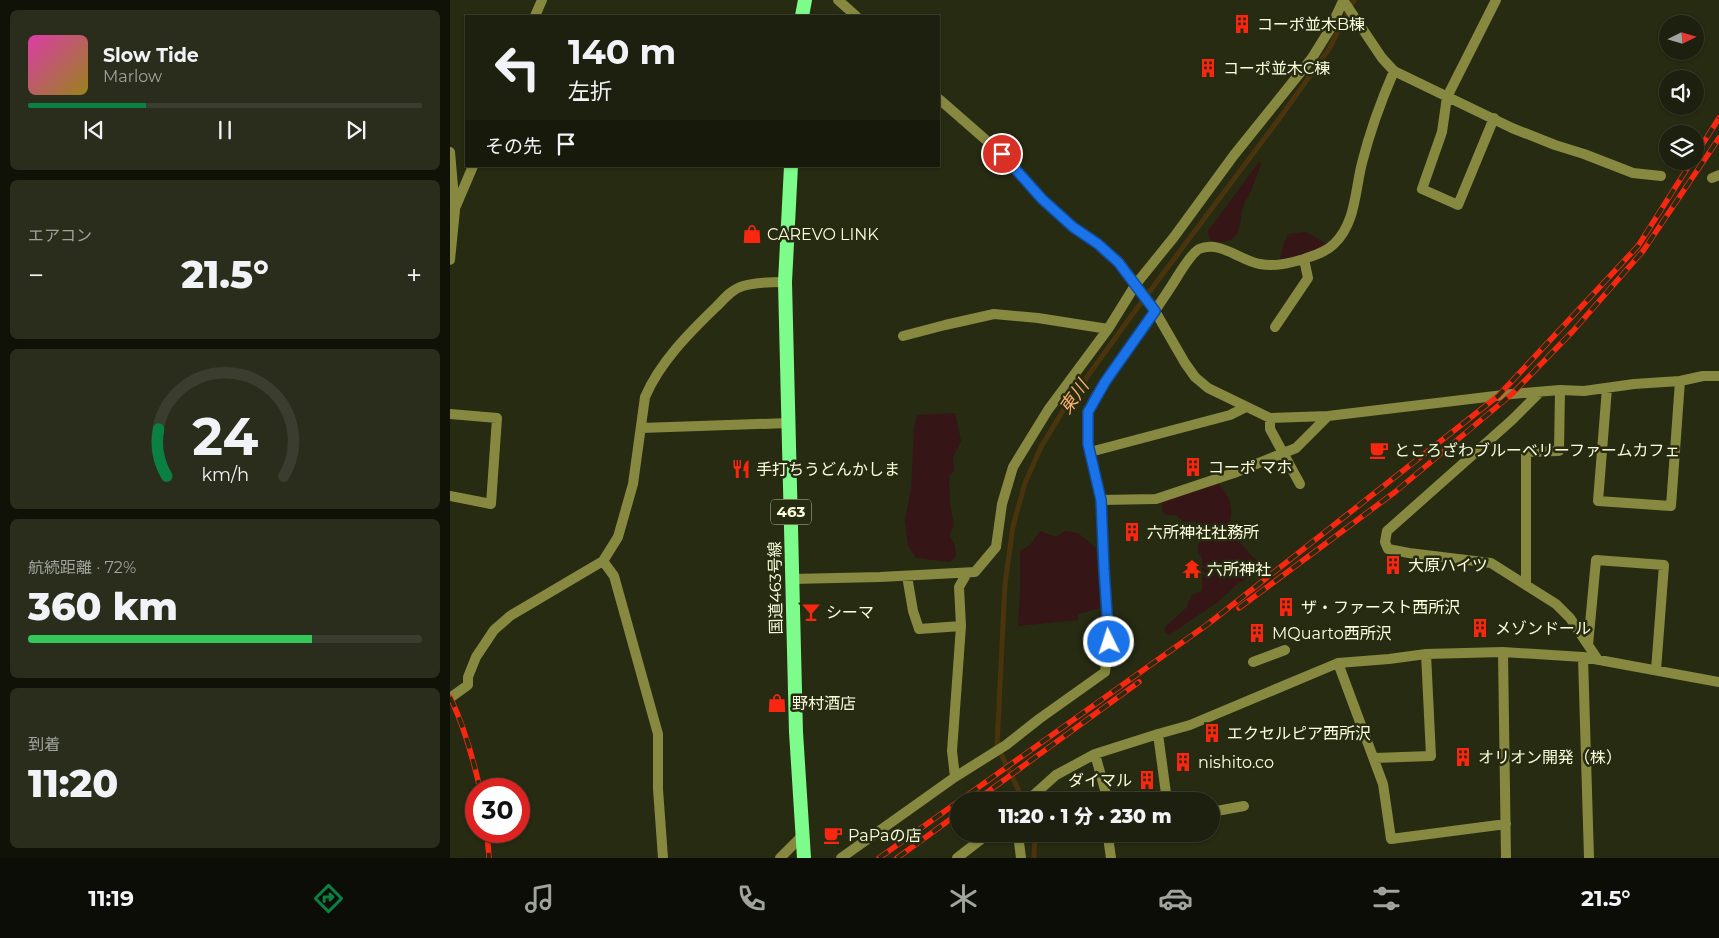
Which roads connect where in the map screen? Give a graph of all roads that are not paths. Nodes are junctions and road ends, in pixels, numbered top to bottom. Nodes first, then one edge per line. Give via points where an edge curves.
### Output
1 (542, 0) edge
2 (805, 0) edge
3 (838, 0) edge
4 (1343, 0) edge
5 (1496, 0) edge
6 (535, 15) edge
7 (802, 15) edge
8 (855, 15) edge
9 (1394, 71) junction
10 (1447, 97) junction
11 (940, 100) edge
12 (1494, 118) junction
13 (450, 152) edge
14 (473, 167) edge
15 (791, 167) edge
16 (1661, 176) dead end
17 (455, 210) junction
18 (1304, 259) junction
19 (450, 260) edge
20 (785, 282) junction
21 (1136, 284) junction
22 (1155, 311) junction
23 (1275, 327) dead end
24 (1108, 329) junction
25 (903, 336) dead end
26 (1719, 376) edge
27 (1680, 381) junction
28 (1607, 388) junction
29 (1560, 390) junction
30 (1540, 392) junction
31 (1246, 407) junction
32 (450, 414) edge
33 (1328, 416) junction
34 (1270, 418) junction
35 (788, 423) junction
36 (641, 428) junction
37 (1090, 452) junction
38 (1283, 453) junction
39 (1300, 484) dead end
40 (450, 496) edge
41 (1101, 500) junction
42 (603, 561) junction
43 (967, 573) junction
44 (907, 576) junction
45 (792, 579) junction
46 (1526, 584) junction
47 (961, 626) junction
48 (1588, 645) junction
49 (1285, 650) dead end
50 (1503, 652) junction
51 (1426, 654) junction
52 (1583, 657) junction
53 (1598, 660) junction
54 (1253, 662) dead end
55 (1338, 663) junction
56 (1656, 670) junction
57 (1719, 682) edge
58 (450, 698) edge
59 (1158, 734) junction
60 (1096, 754) junction
61 (1374, 758) junction
62 (955, 777) junction
63 (1037, 792) edge
64 (1106, 792) edge
65 (1166, 792) edge
66 (1244, 806) dead end
67 (1220, 810) edge
68 (1506, 824) junction
69 (802, 836) junction
70 (978, 842) edge
71 (1019, 842) edge
72 (1109, 842) edge
73 (663, 858) edge
74 (780, 858) edge
75 (804, 858) edge
76 (841, 858) edge
77 (957, 858) edge
78 (1021, 858) edge
79 (1111, 858) edge
80 (1506, 858) edge
81 (1589, 858) edge

1 - 6 street
2 - 7 highway
3 - 8 street
4 - 9 street
4 - 21 street via 1312,58
5 - 10 street
9 - 10 street
9 - 18 street via 1369,139 1349,222 1335,243
10 - 12 street
10 - 12 street via 1442,132 1422,189 1458,205
11 - 21 street via 1002,154 1048,205 1118,262
12 - 16 street via 1625,171
13 - 17 street
14 - 17 street
15 - 20 highway, 国道463号線 / 463
17 - 19 street
18 - 22 street via 1271,266 1220,248 1198,250
18 - 23 street via 1308,278
20 - 35 highway, 国道463号線 / 463
20 - 36 street via 734,290 697,325 676,348 649,388
21 - 22 street
21 - 24 street
22 - 31 street via 1195,377 1208,388
22 - 37 street via 1088,412
24 - 25 street via 994,314
24 - 43 street via 1048,410 1013,467 1002,504 996,547 975,572
26 - 27 street
27 - 28 street
27 - 28 street via 1671,506 1598,501
28 - 29 street
29 - 30 street
29 - 46 street via 1559,451 1526,452
30 - 33 street
30 - 46 street via 1387,531 1385,542 1388,549 1409,553 1491,562
31 - 34 street
31 - 37 street via 1230,415
32 - 40 street via 497,418 491,504
33 - 34 street
33 - 38 street via 1296,448
34 - 38 street via 1270,429
35 - 36 street
35 - 45 highway, 国道463号線 / 463
36 - 42 street via 633,484 618,537
37 - 41 street
38 - 39 street
38 - 41 street via 1156,499
41 - 62 street via 1109,642 1105,672 1003,747
42 - 58 street via 510,616 494,630 476,657 468,684
42 - 73 street via 614,576 658,734
43 - 44 street
43 - 47 street via 959,587
44 - 45 street
44 - 47 street via 919,629
45 - 69 highway, 国道463号線 / 463
46 - 48 street via 1556,604
47 - 62 street via 952,751
48 - 53 street
48 - 56 street via 1596,560 1664,566
49 - 54 street
50 - 51 street
50 - 52 street
50 - 68 street
51 - 55 street
51 - 61 street via 1431,756
52 - 53 street
52 - 81 street
53 - 56 street
55 - 59 street via 1202,720
55 - 61 street
56 - 57 street
59 - 60 street
59 - 65 street
60 - 63 street via 1056,775
60 - 64 street
61 - 68 street via 1383,784 1391,838
62 - 76 street
66 - 67 street
68 - 80 street
69 - 74 street
69 - 75 highway, 国道463号線 / 463
70 - 77 street
71 - 78 street
72 - 79 street

